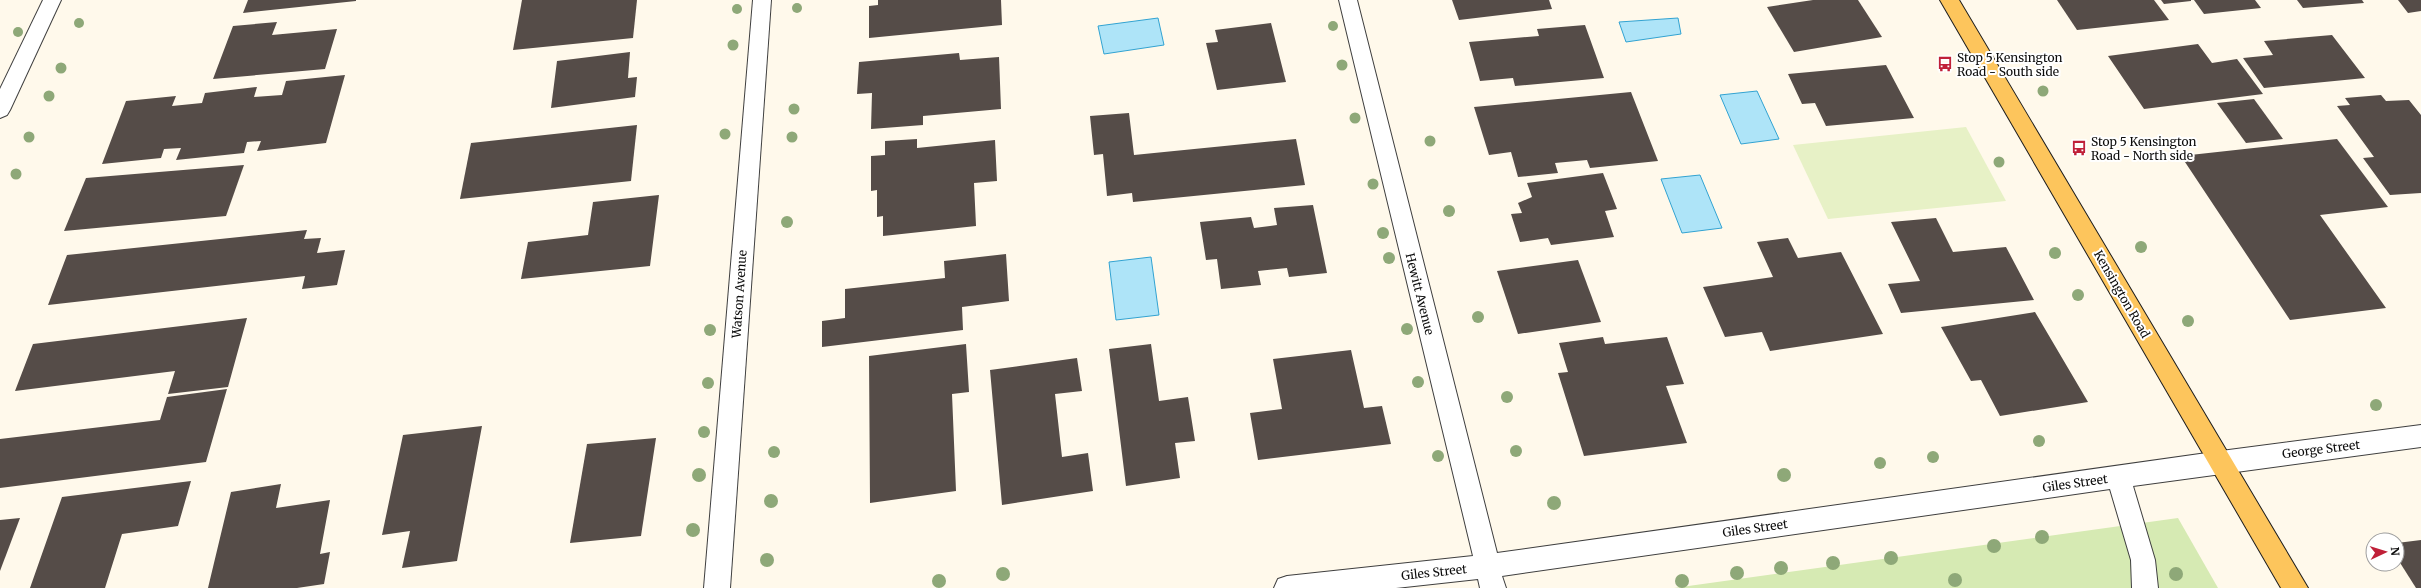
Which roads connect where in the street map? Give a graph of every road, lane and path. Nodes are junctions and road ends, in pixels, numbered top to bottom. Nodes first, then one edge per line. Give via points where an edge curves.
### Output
1 (52, 0) edge
2 (762, 0) edge
3 (1348, 0) edge
4 (1949, 0) edge
5 (0, 110) edge
6 (2421, 436) edge
7 (2221, 462) junction
8 (2118, 476) junction
9 (1490, 577) edge
10 (716, 588) edge
11 (1287, 588) edge
12 (2145, 588) edge
13 (2295, 588) edge

1 - 5 street
2 - 10 street, Watson Avenue
3 - 9 street, Hewitt Avenue
4 - 7 main road, Kensington Road
6 - 7 street, George Street
7 - 8 street, Giles Street
7 - 13 main road, Kensington Road
8 - 9 street, Giles Street
8 - 12 street via 2143,560
9 - 11 street, Giles Street

